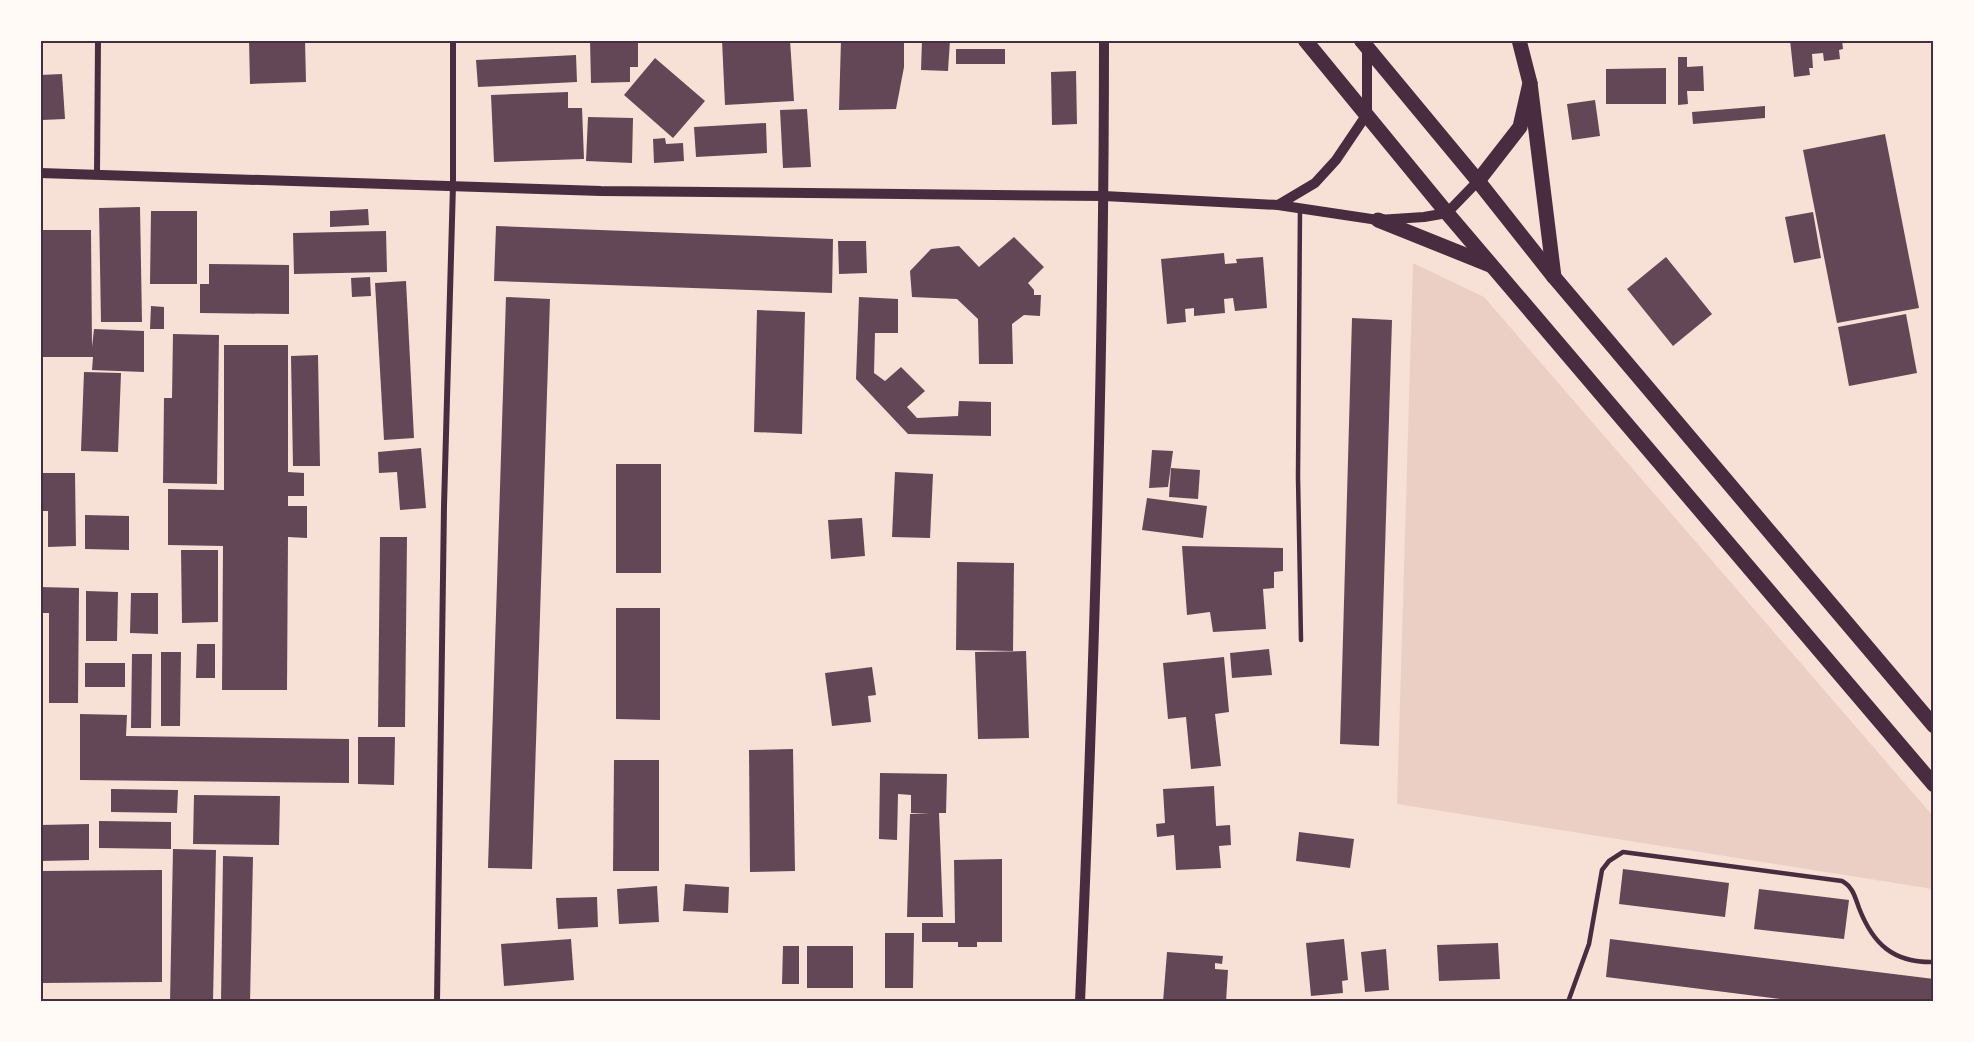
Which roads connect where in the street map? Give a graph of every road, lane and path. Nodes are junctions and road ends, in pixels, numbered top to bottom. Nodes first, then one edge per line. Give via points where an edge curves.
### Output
1 (98, 40) edge
2 (453, 40) edge
3 (1104, 40) edge
4 (1305, 40) edge
5 (1518, 40) edge
6 (1527, 40) edge
7 (1365, 43) edge
8 (1530, 83) junction
9 (1366, 114) junction
10 (40, 173) edge
11 (97, 174) junction
12 (1478, 181) junction
13 (453, 185) junction
14 (1104, 196) junction
15 (1278, 205) junction
16 (1300, 208) junction
17 (1447, 213) junction
18 (1378, 220) junction
19 (1491, 265) junction
20 (1554, 277) junction
21 (1301, 640) dead end
22 (1934, 726) edge
23 (1934, 785) edge
24 (1934, 962) edge
25 (437, 1002) edge
26 (1080, 1002) edge
27 (1568, 1002) edge

1 - 11 street
2 - 13 street
3 - 14 street
4 - 9 main road
5 - 8 main road
6 - 8 street
7 - 9 street
7 - 12 main road
8 - 12 main road via 1520,127
8 - 20 main road
9 - 15 street via 1336,160 1315,183
9 - 17 main road
10 - 11 street
11 - 13 street
12 - 17 street
12 - 20 main road
13 - 14 street
13 - 25 street
14 - 15 street
14 - 26 street via 1092,725
15 - 16 street
16 - 18 street
16 - 21 lane
17 - 18 street
17 - 19 main road
18 - 19 main road
19 - 23 main road
20 - 22 main road
24 - 27 lane via 1910,959 1882,946 1871,934 1855,895 1842,881 1623,852 1602,870 1590,944

